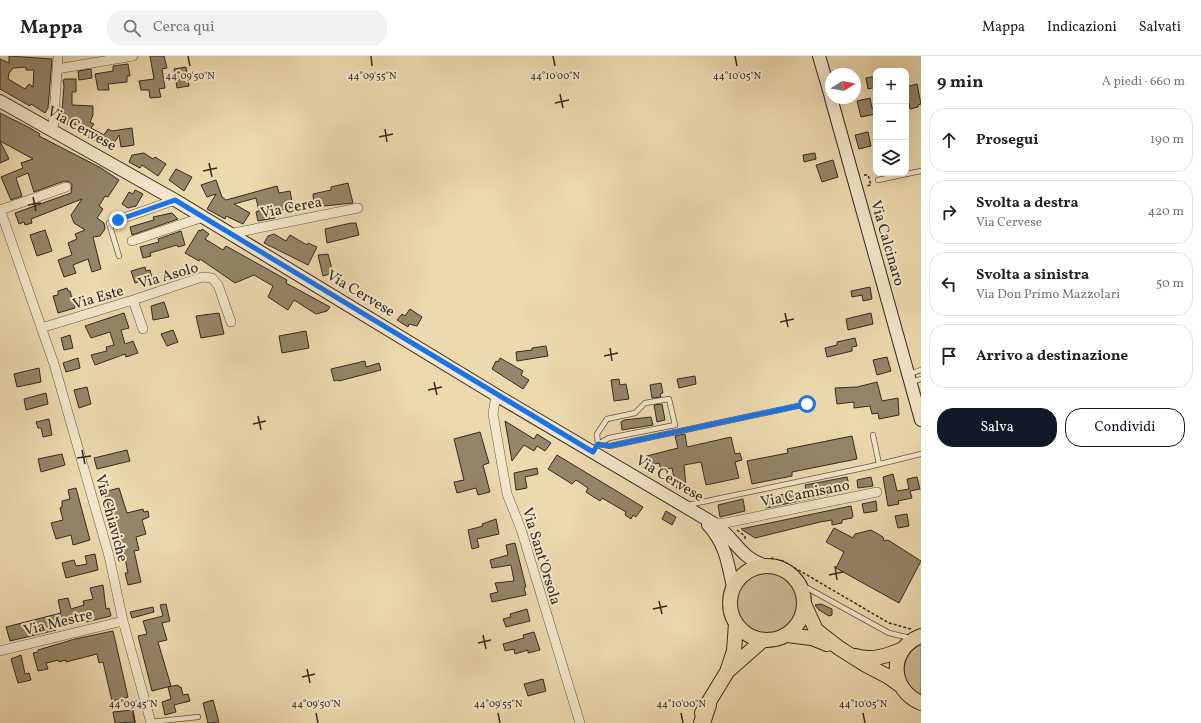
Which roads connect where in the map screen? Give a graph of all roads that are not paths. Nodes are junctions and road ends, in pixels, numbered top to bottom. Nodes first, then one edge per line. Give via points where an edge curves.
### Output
1 (58, 56) edge
2 (133, 56) edge
3 (819, 56) edge
4 (57, 69) junction
5 (825, 76) edge
6 (0, 101) edge
7 (833, 104) edge
8 (53, 130) junction
9 (921, 172) edge
10 (878, 180) dead end
11 (66, 187) dead end
12 (175, 200) junction
13 (358, 208) dead end
14 (0, 210) edge
15 (203, 217) junction
16 (118, 220) joint
17 (229, 234) junction
18 (132, 241) dead end
19 (119, 256) dead end
20 (133, 300) junction
21 (231, 322) dead end
22 (41, 328) junction
23 (143, 329) dead end
24 (921, 370) edge
25 (913, 378) edge
26 (496, 395) junction
27 (807, 404) dead end
28 (921, 420) edge
29 (873, 435) dead end
30 (596, 448) junction
31 (921, 454) edge
32 (879, 464) junction
33 (877, 492) dead end
34 (684, 506) junction
35 (708, 520) junction
36 (738, 521) junction
37 (731, 537) junction
38 (765, 565) junction
39 (800, 584) junction
40 (733, 587) junction
41 (805, 606) junction
42 (123, 621) junction
43 (736, 624) junction
44 (787, 635) junction
45 (917, 637) edge
46 (762, 640) junction
47 (903, 649) junction
48 (0, 651) edge
49 (844, 651) junction
50 (727, 672) junction
51 (900, 685) junction
52 (921, 703) edge
53 (708, 705) junction
54 (198, 717) dead end
55 (150, 722) edge
56 (580, 723) edge
57 (695, 723) edge
58 (702, 723) edge

1 - 4 street
2 - 4 street
3 - 5 main road, Via Calcinaro
4 - 8 street
6 - 8 main road, Via Cervese
7 - 25 main road, Via Calcinaro
8 - 12 main road, Via Cervese
9 - 10 lane
11 - 14 street
12 - 15 main road, Via Cervese
12 - 16 street
13 - 17 street, Via Cerea
14 - 22 street, Via Chiaviche
15 - 17 main road, Via Cervese
15 - 18 street
16 - 19 lane via 109,223
17 - 26 main road, Via Cervese
20 - 21 street, Via Asolo via 202,277 212,278 218,285
20 - 22 street, Via Este
20 - 23 street, Via Este
22 - 42 street, Via Chiaviche via 54,364 109,556
24 - 25 lane
25 - 28 main road, Via Calcinaro
26 - 30 main road, Via Cervese
26 - 56 street, Via Sant'Orsola via 492,414 507,494 521,529
27 - 30 lane
29 - 32 lane
30 - 30 lane via 609,438 675,425 669,399 645,403 636,413 607,419 597,434
30 - 34 main road, Via Cervese
31 - 32 lane
32 - 34 lane
33 - 36 street, Via Camisano
34 - 35 main road, Via Cervese
35 - 36 street, Via Camisano via 725,524
35 - 37 main road, Via Cervese
35 - 40 main road, Via Cervese via 722,543
36 - 37 street via 733,527
37 - 38 main road, Via Cervese via 744,555
38 - 39 main road via 787,571
38 - 40 main road via 746,572
39 - 41 main road
39 - 45 lane via 889,633
40 - 43 main road via 730,599 731,612
41 - 44 main road via 796,628
41 - 49 main road via 816,630
42 - 48 street, Via Mestre
42 - 55 street, Via Chiaviche
43 - 46 main road via 748,635
43 - 50 main road via 734,651
44 - 46 main road via 775,640
44 - 49 main road via 812,638
45 - 47 main road
46 - 50 main road
47 - 49 main road via 890,655 872,658 863,658
47 - 51 main road via 897,667
49 - 51 main road
50 - 53 main road
51 - 52 main road via 906,694
53 - 57 main road
53 - 58 highway
54 - 55 lane

